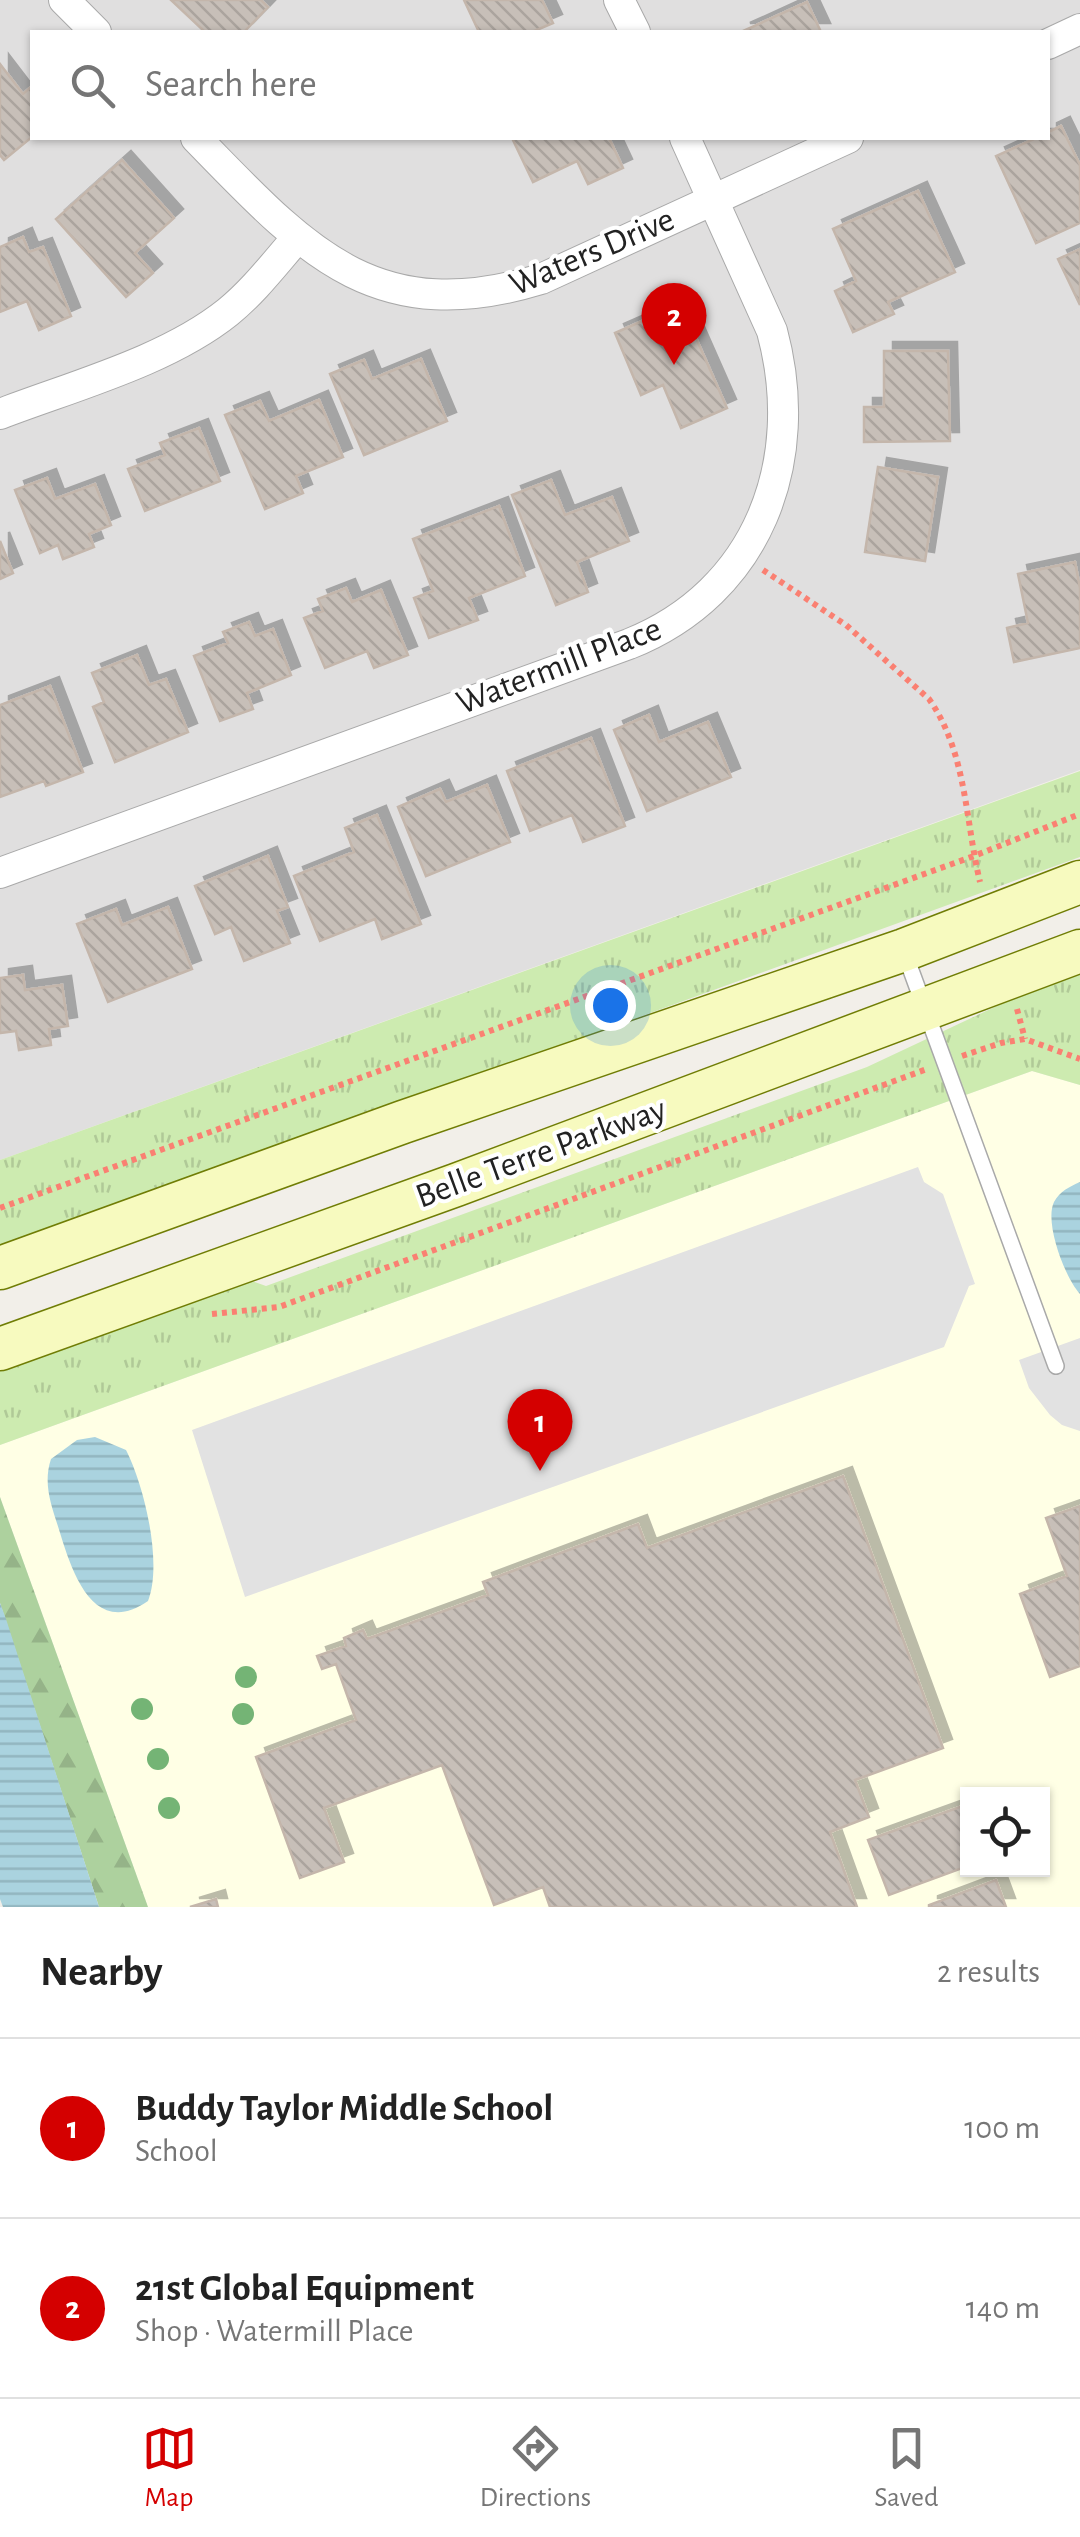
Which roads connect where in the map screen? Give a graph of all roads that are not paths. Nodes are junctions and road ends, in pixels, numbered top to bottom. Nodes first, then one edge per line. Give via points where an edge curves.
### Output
1 (64, 0) edge
2 (620, 0) edge
3 (1080, 29) edge
4 (94, 30) edge
5 (634, 30) edge
6 (1050, 43) edge
7 (198, 140) edge
8 (685, 140) edge
9 (844, 140) edge
10 (714, 200) junction
11 (297, 238) junction
12 (0, 414) edge
13 (0, 873) edge
14 (1080, 882) edge
15 (904, 950) junction
16 (1080, 951) edge
17 (926, 1010) junction
18 (0, 1268) edge
19 (0, 1349) edge
20 (1056, 1366) dead end

1 - 4 street
2 - 5 street
3 - 6 street
7 - 11 street, Waters Drive
8 - 10 street, Watermill Place
9 - 10 street, Waters Drive
10 - 11 street, Waters Drive via 564,270 491,293 425,295 380,285 339,268
10 - 13 street, Watermill Place via 772,331 785,434 770,497 741,556 708,594 650,636
11 - 12 street via 243,299 206,328
14 - 15 main road, Belle Terre Parkway
15 - 17 lane
15 - 18 main road, Belle Terre Parkway
16 - 17 main road, Belle Terre Parkway
17 - 19 main road, Belle Terre Parkway
17 - 20 lane

